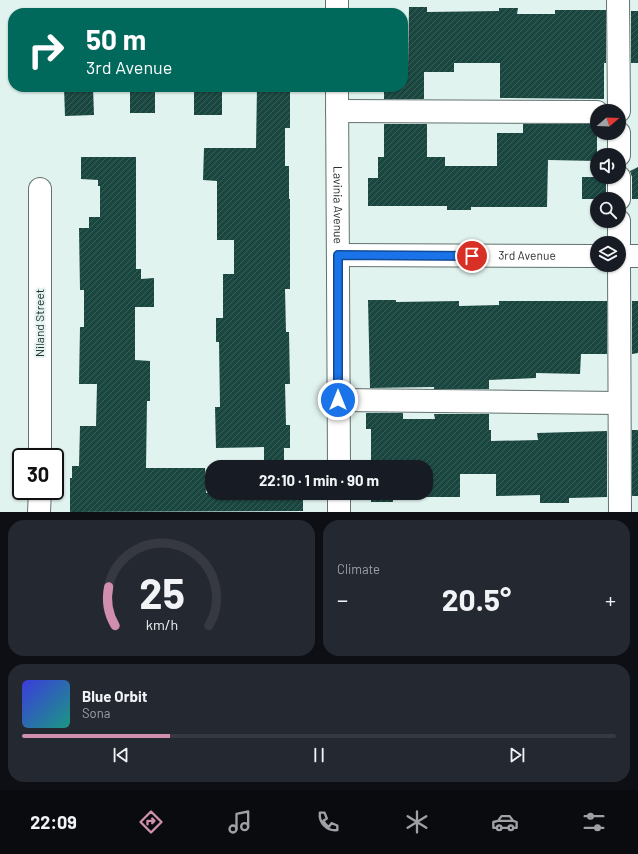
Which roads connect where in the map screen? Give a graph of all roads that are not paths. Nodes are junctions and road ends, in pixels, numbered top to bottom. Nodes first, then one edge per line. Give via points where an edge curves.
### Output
1 (618, 0) edge
2 (337, 92) edge
3 (619, 104) edge
4 (337, 110) junction
5 (590, 112) edge
6 (40, 189) dead end
7 (338, 255) junction
8 (590, 256) edge
9 (626, 256) edge
10 (638, 256) edge
11 (619, 272) edge
12 (338, 400) junction
13 (620, 403) junction
14 (40, 448) edge
15 (338, 460) edge
16 (40, 500) edge
17 (339, 500) edge
18 (39, 512) edge
19 (339, 512) edge
20 (620, 512) edge

1 - 3 street
2 - 4 street, Lavinia Avenue
4 - 5 street
4 - 7 street, Lavinia Avenue
6 - 14 street, Niland Street
7 - 8 street, 3rd Avenue
7 - 12 street, Lavinia Avenue
9 - 10 street
11 - 13 street
12 - 13 street
12 - 15 street, Lavinia Avenue
13 - 20 street
16 - 18 street
17 - 19 street

